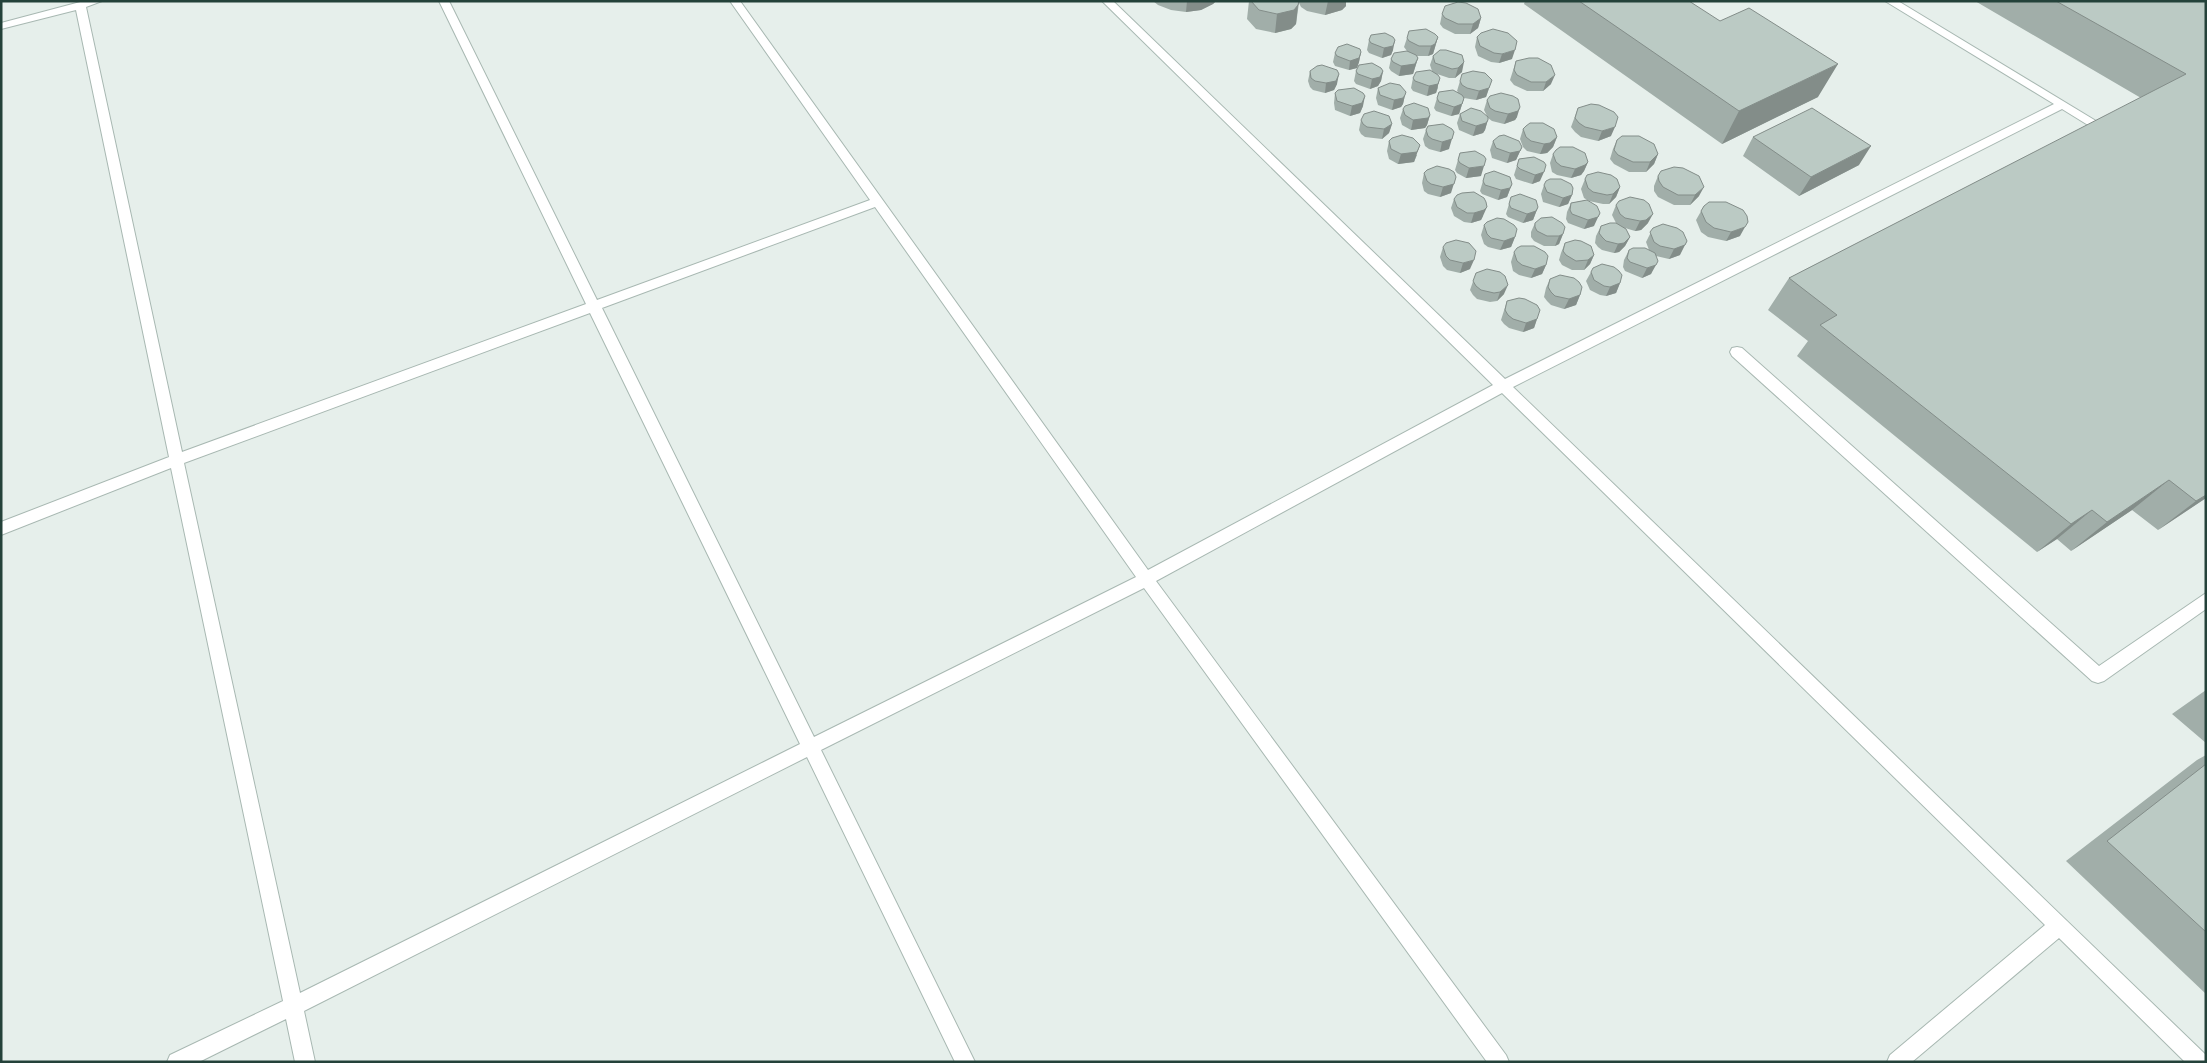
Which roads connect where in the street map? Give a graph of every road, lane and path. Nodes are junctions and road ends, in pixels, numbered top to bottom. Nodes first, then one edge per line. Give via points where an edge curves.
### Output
1 (97, 1) edge
2 (444, 1) edge
3 (735, 1) edge
4 (1107, 1) edge
5 (1890, 1) edge
6 (80, 6) junction
7 (1, 26) edge
8 (2062, 104) junction
9 (2100, 128) edge
10 (877, 202) junction
11 (594, 307) junction
12 (1737, 352) dead end
13 (1503, 386) junction
14 (178, 459) junction
15 (1, 529) edge
16 (1146, 579) junction
17 (2206, 600) edge
18 (811, 747) junction
19 (2059, 926) junction
20 (293, 1006) junction
21 (177, 1062) edge
22 (305, 1062) edge
23 (965, 1062) edge
24 (1498, 1062) edge
25 (1897, 1062) edge
26 (2199, 1062) edge

1 - 6 lane
2 - 11 lane
3 - 10 lane
4 - 13 lane
5 - 8 lane
6 - 7 lane
6 - 14 lane
8 - 9 lane
8 - 13 lane
10 - 11 lane
10 - 16 lane
11 - 14 lane
11 - 18 lane
12 - 17 lane via 2098,676
13 - 16 lane
13 - 19 lane
14 - 15 lane
14 - 20 lane
16 - 18 lane
16 - 24 lane
18 - 20 lane
18 - 23 lane
19 - 25 lane
19 - 26 lane
20 - 21 lane
20 - 22 lane

